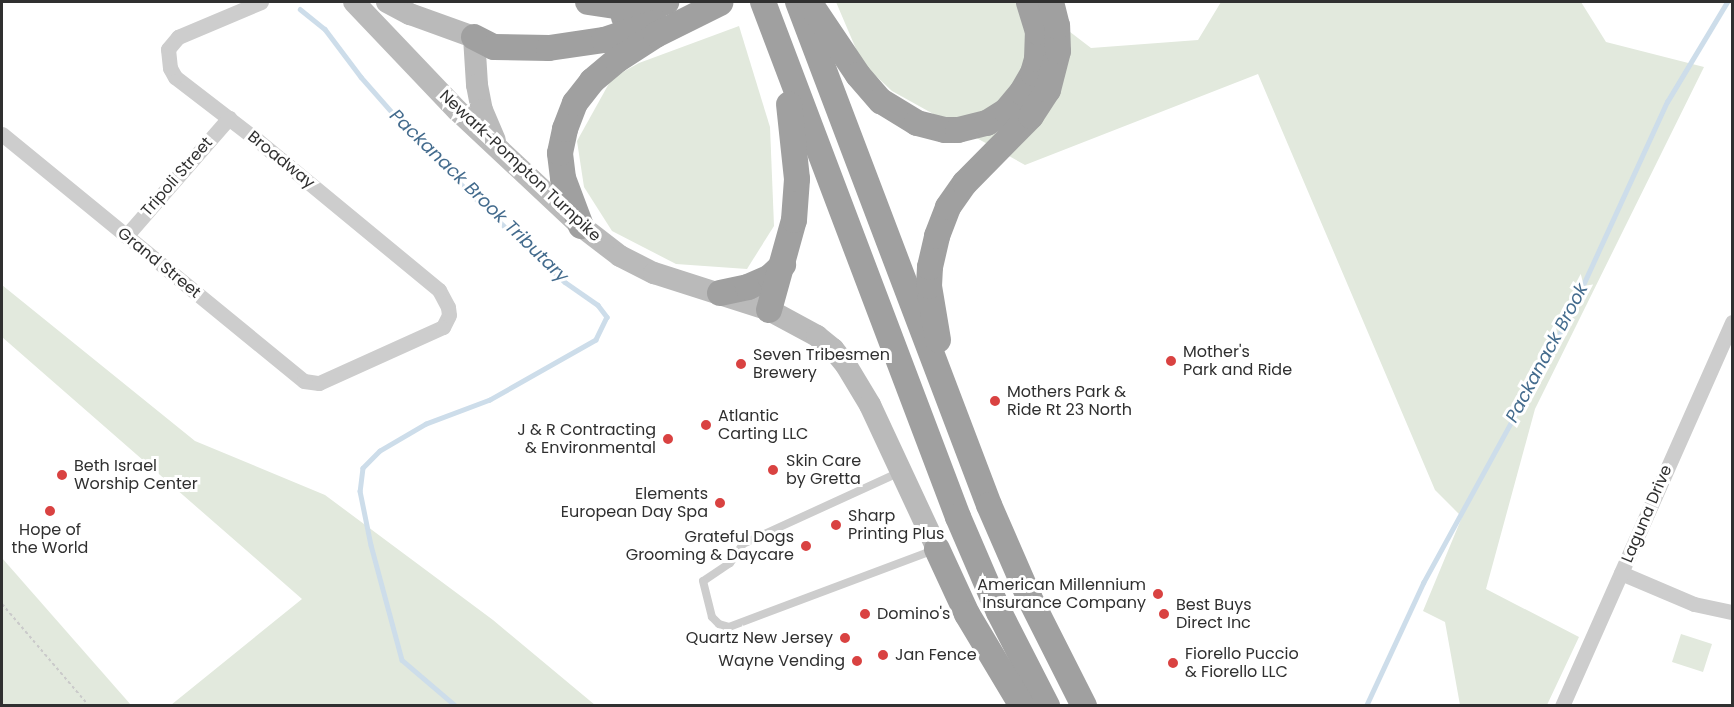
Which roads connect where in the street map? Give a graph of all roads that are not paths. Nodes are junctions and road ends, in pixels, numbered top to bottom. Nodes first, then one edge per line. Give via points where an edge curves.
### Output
1 (261, 2) edge
2 (354, 2) edge
3 (387, 2) edge
4 (588, 2) edge
5 (653, 2) edge
6 (666, 2) edge
7 (722, 2) edge
8 (763, 2) edge
9 (798, 2) edge
10 (809, 2) edge
11 (1029, 2) edge
12 (1051, 2) edge
13 (474, 37) junction
14 (779, 45) junction
15 (229, 118) junction
16 (2, 134) edge
17 (496, 145) junction
18 (581, 226) junction
19 (126, 236) junction
20 (783, 265) junction
21 (720, 292) junction
22 (769, 310) junction
23 (1732, 322) edge
24 (319, 383) joint
25 (951, 408) junction
26 (901, 472) junction
27 (936, 549) junction
28 (1621, 573) junction
29 (1732, 612) edge
30 (1022, 705) edge
31 (1047, 705) edge
32 (1084, 705) edge
33 (1562, 705) edge

1 - 15 street, Broadway via 171,41 167,59 175,76
2 - 17 main road, Newark-Pompton Turnpike via 457,110
3 - 13 main road via 410,15
4 - 5 highway via 615,6
6 - 13 highway via 575,29 495,31
7 - 13 highway via 577,45 494,47
7 - 18 highway via 656,35 617,60 592,81 575,103 560,153 563,178
8 - 14 highway
9 - 25 highway
10 - 11 highway via 880,101 917,123 958,130 987,123 1006,111 1033,73 1038,32
12 - 25 highway via 1058,51 1048,90 1031,116 965,183 948,207 937,236 930,286
13 - 17 main road via 477,86
14 - 20 highway via 795,134 797,179 794,220
14 - 31 highway via 958,517 999,612
15 - 19 street, Tripoli Street
15 - 24 street, Broadway via 439,290 446,303 449,315 443,327
16 - 19 street, Grand Street
17 - 18 main road, Newark-Pompton Turnpike
18 - 21 main road, Newark-Pompton Turnpike via 638,267
19 - 24 street, Grand Street via 304,381
20 - 21 highway via 770,277 748,287
20 - 22 highway
21 - 22 main road, Newark-Pompton Turnpike
22 - 26 main road, Newark-Pompton Turnpike via 818,336 846,365 870,405
23 - 28 street, Laguna Drive
25 - 32 highway via 1016,570
26 - 27 main road, Newark-Pompton Turnpike
26 - 27 lane via 743,544 730,563 703,581 712,617 729,627
27 - 30 highway via 967,614
28 - 29 street via 1694,604
28 - 33 street, Laguna Drive

